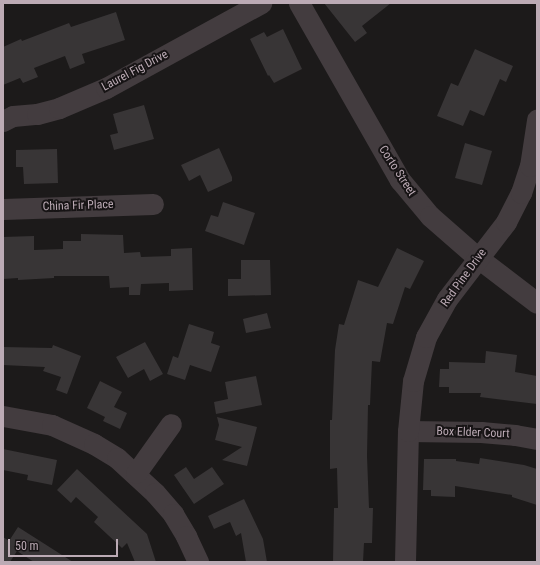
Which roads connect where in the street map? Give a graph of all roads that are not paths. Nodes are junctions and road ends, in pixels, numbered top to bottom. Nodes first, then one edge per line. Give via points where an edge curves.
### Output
1 (261, 3) edge
2 (299, 3) edge
3 (537, 120) edge
4 (3, 121) edge
5 (153, 204) dead end
6 (3, 209) edge
7 (478, 258) junction
8 (537, 303) edge
9 (3, 416) edge
10 (171, 424) dead end
11 (408, 431) junction
12 (537, 439) edge
13 (136, 473) junction
14 (198, 562) edge
15 (405, 562) edge

1 - 4 street, Laurel Fig Drive via 106,88 59,108 37,114 13,116
2 - 7 street, Corto Street via 400,180 430,216
3 - 7 street, Red Pine Drive via 530,166 521,193 506,222
5 - 6 street, China Fir Place
7 - 8 street, Corto Street
7 - 11 street, Red Pine Drive via 447,299 426,337 413,381
9 - 13 street via 52,425 94,444
10 - 13 street
11 - 12 street, Box Elder Court via 481,432
11 - 15 street, Red Pine Drive
13 - 14 street via 173,514

